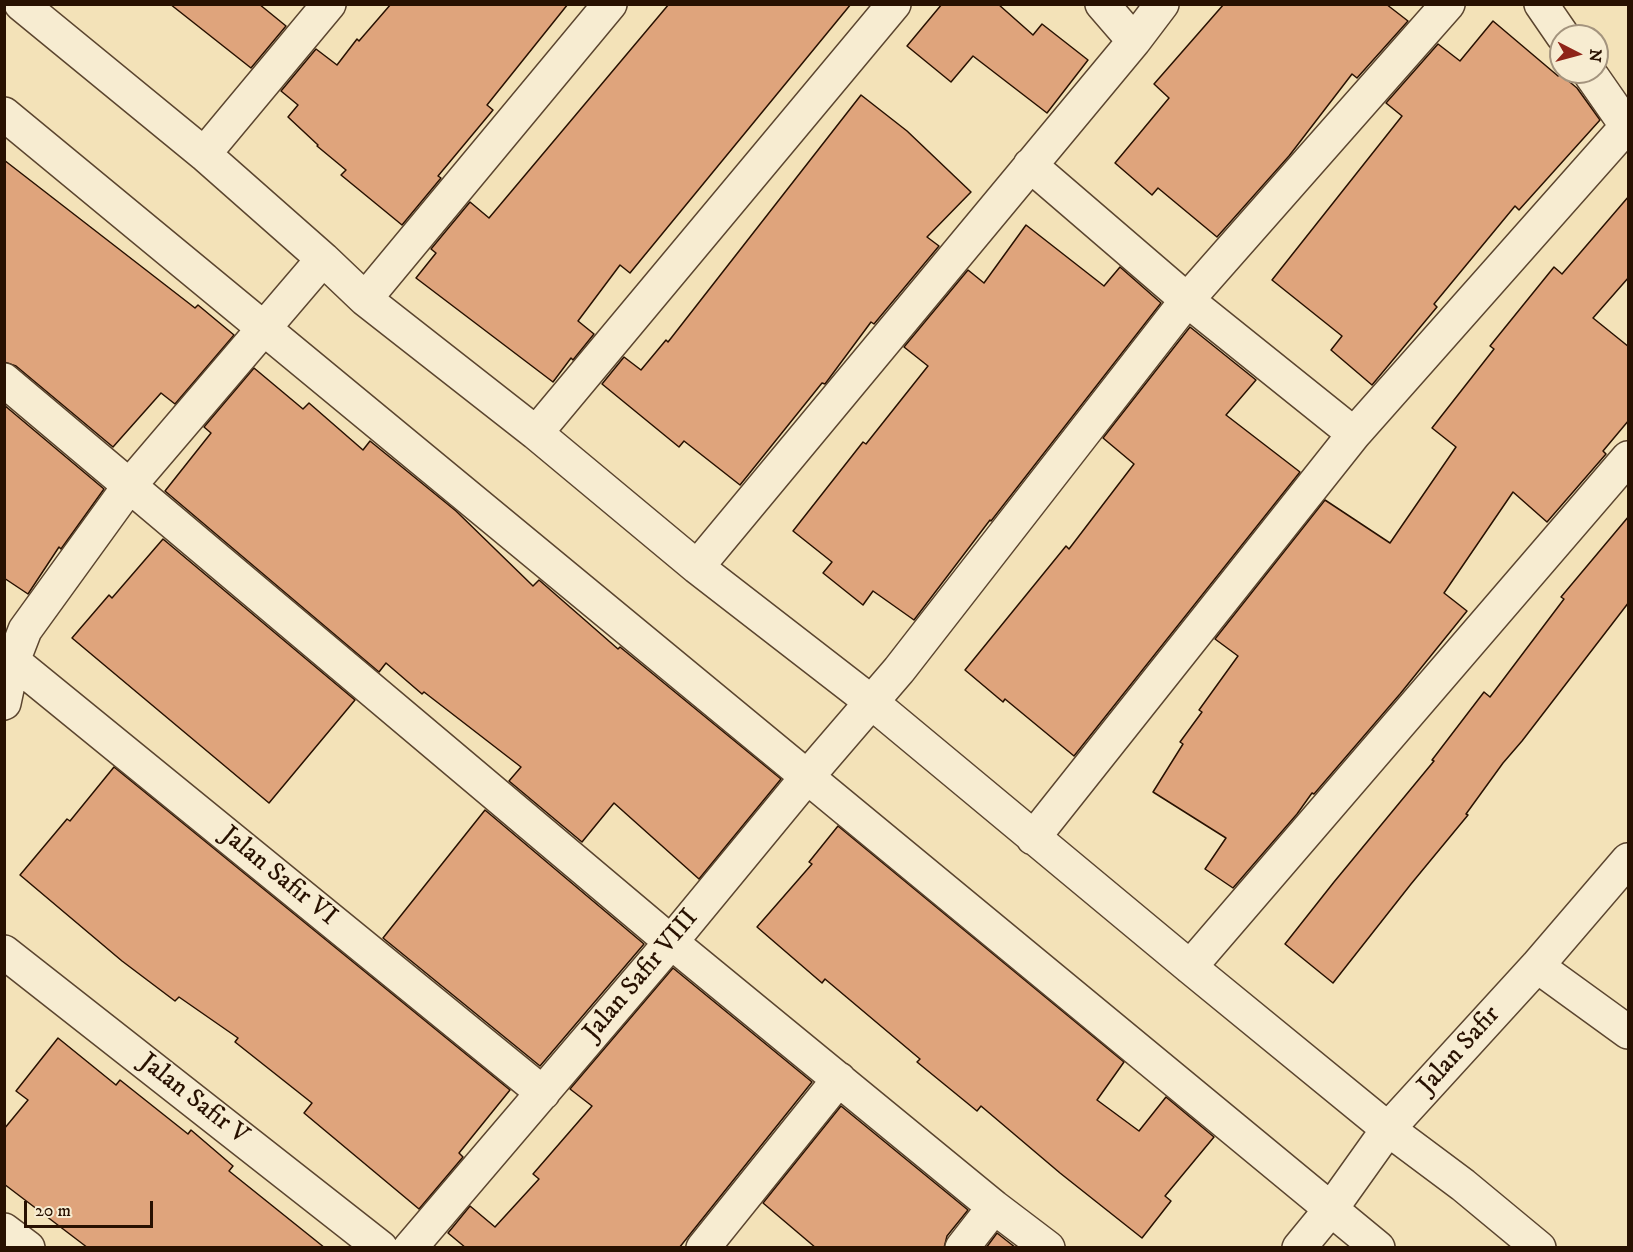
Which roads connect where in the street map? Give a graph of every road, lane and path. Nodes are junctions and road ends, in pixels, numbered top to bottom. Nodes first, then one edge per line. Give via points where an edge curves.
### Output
1 (21, 4) edge
2 (328, 4) edge
3 (610, 4) edge
4 (894, 4) edge
5 (1102, 4) edge
6 (1162, 4) edge
7 (1448, 4) edge
8 (1541, 4) edge
9 (1555, 24) edge
10 (1134, 41) junction
11 (1598, 84) edge
12 (4, 114) edge
13 (1628, 127) edge
14 (204, 154) junction
15 (1030, 165) junction
16 (322, 259) junction
17 (365, 299) junction
18 (1187, 300) junction
19 (264, 327) junction
20 (4, 380) edge
21 (537, 433) junction
22 (1354, 434) junction
23 (1629, 458) edge
24 (130, 485) junction
25 (697, 567) junction
26 (13, 661) junction
27 (870, 701) junction
28 (4, 703) edge
29 (807, 777) junction
30 (1033, 838) junction
31 (1629, 860) edge
32 (671, 942) junction
33 (4, 952) edge
34 (1537, 966) junction
35 (1190, 968) junction
36 (1629, 1032) edge
37 (839, 1079) junction
38 (543, 1093) junction
39 (1388, 1129) junction
40 (994, 1207) junction
41 (1331, 1209) junction
42 (4, 1230) edge
43 (28, 1248) edge
44 (381, 1248) edge
45 (410, 1248) edge
46 (703, 1248) edge
47 (962, 1248) edge
48 (1048, 1248) edge
49 (1299, 1248) edge
50 (1378, 1248) edge
51 (1539, 1248) edge

1 - 14 street
2 - 14 street
3 - 17 street
4 - 21 street
5 - 10 street
6 - 10 street
7 - 18 street, Jalan Safir VIII
8 - 9 street
10 - 15 street
11 - 13 street
12 - 19 street
13 - 22 street
14 - 16 street
15 - 18 street
15 - 25 street
16 - 17 street
16 - 19 street
17 - 21 street
18 - 22 street
18 - 27 street, Jalan Safir VIII via 899,670
19 - 24 street
19 - 29 street
20 - 24 street
21 - 25 street
22 - 30 street
23 - 35 street
24 - 26 street via 25,630
24 - 32 street
25 - 27 street
26 - 28 street
26 - 38 street, Jalan Safir VI
27 - 29 street, Jalan Safir VIII
27 - 30 street
29 - 32 street, Jalan Safir VIII
29 - 41 street
30 - 35 street
31 - 34 street, Jalan Safir
32 - 37 street
32 - 38 street, Jalan Safir VIII
33 - 44 street, Jalan Safir V
34 - 36 street
34 - 39 street, Jalan Safir
35 - 39 street
37 - 40 street
37 - 46 street
38 - 45 street, Jalan Safir VIII
39 - 41 street, Jalan Safir
39 - 51 street
40 - 47 street
40 - 48 street
41 - 49 street, Jalan Safir
41 - 50 street
42 - 43 street

